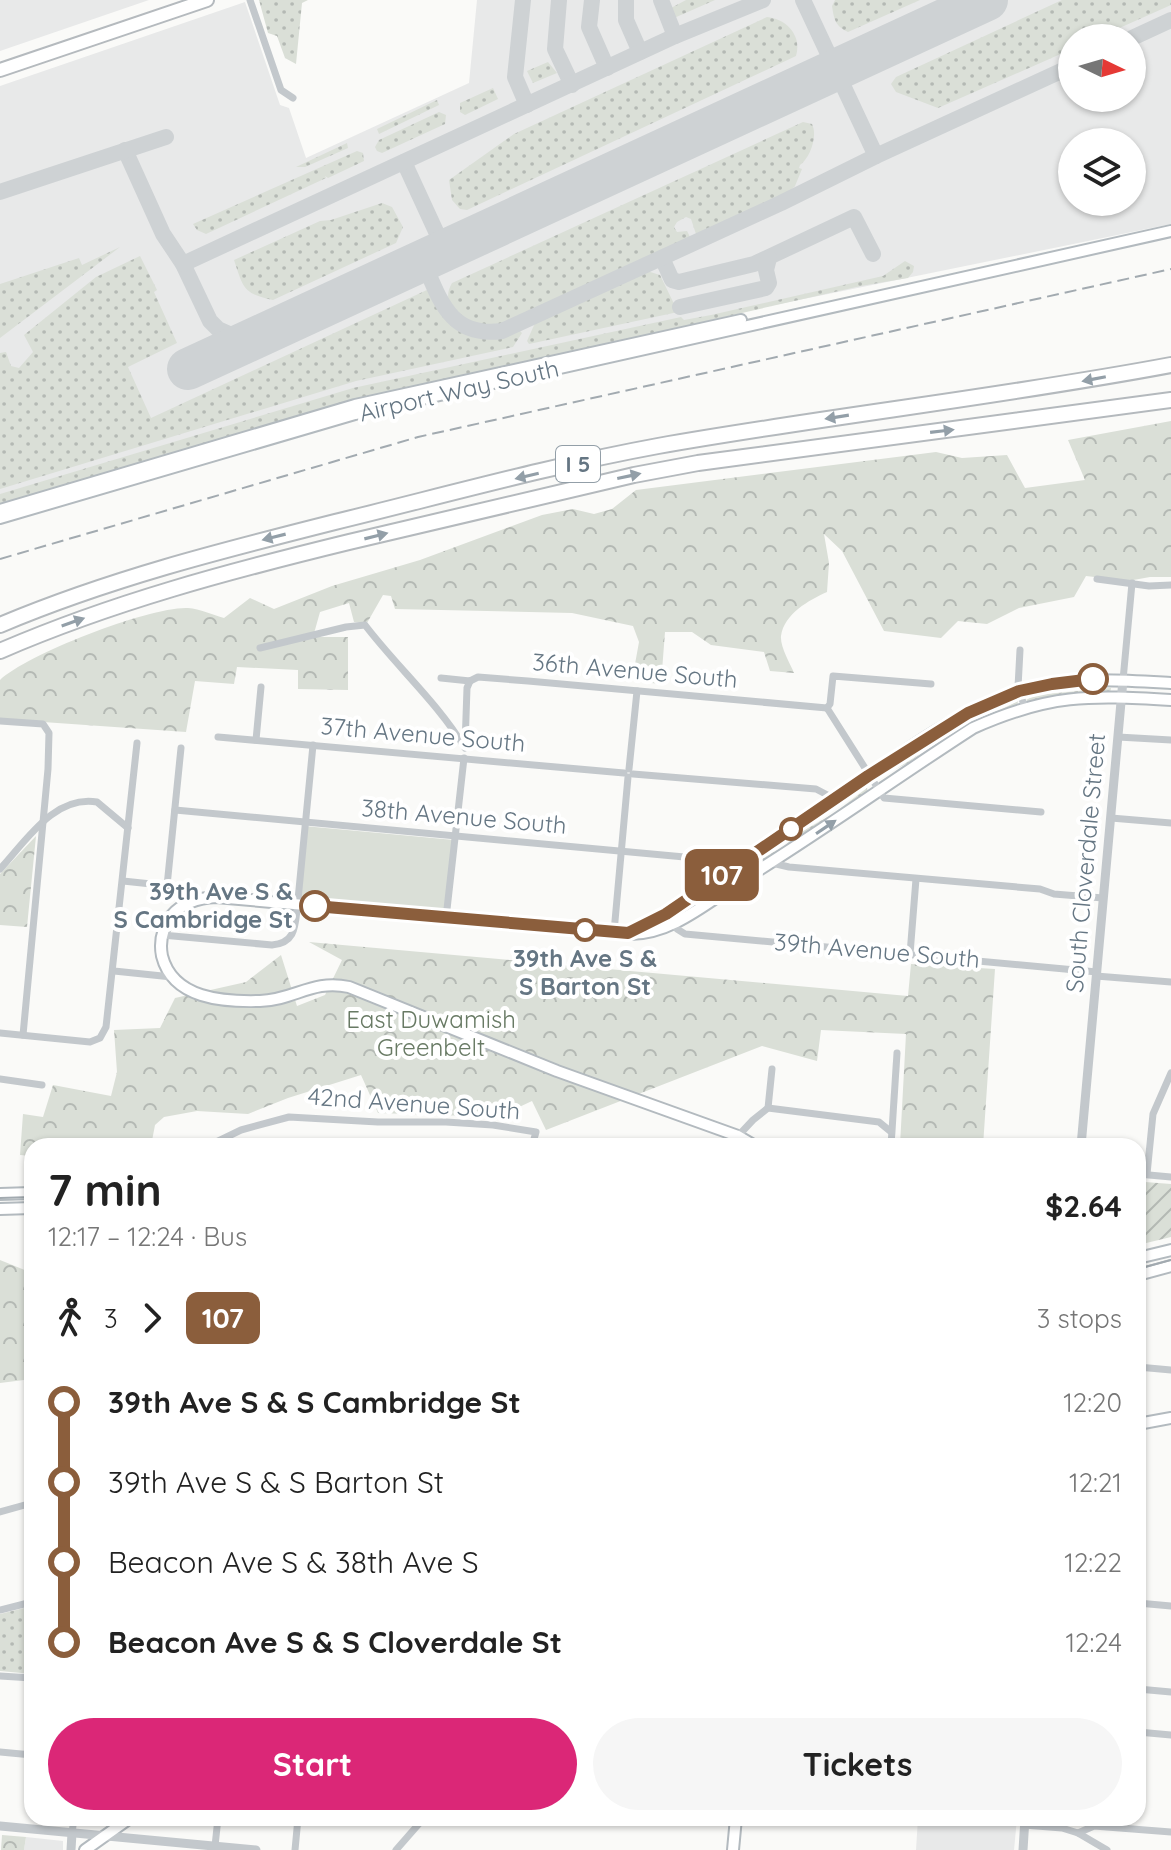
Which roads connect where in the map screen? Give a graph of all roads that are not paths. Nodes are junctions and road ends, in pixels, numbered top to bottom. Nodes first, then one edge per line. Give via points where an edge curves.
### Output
1 (207, 0) edge
2 (250, 0) edge
3 (0, 70) edge
4 (293, 98) dead end
5 (1171, 231) edge
6 (923, 285) junction
7 (1171, 365) edge
8 (1171, 400) edge
9 (0, 510) edge
10 (0, 518) edge
11 (1097, 579) dead end
12 (1132, 583) junction
13 (1171, 585) edge
14 (0, 625) edge
15 (260, 648) dead end
16 (1020, 650) dead end
17 (0, 651) edge
18 (441, 678) dead end
19 (1123, 680) junction
20 (470, 681) junction
21 (1171, 683) edge
22 (931, 684) dead end
23 (261, 687) dead end
24 (637, 691) junction
25 (1019, 691) junction
26 (1122, 697) junction
27 (1171, 700) edge
28 (827, 708) junction
29 (1025, 708) junction
30 (0, 721) edge
31 (218, 737) dead end
32 (1118, 737) junction
33 (256, 740) junction
34 (1171, 740) edge
35 (137, 743) dead end
36 (313, 745) junction
37 (181, 748) dead end
38 (465, 748) junction
39 (464, 759) junction
40 (629, 773) junction
41 (868, 776) junction
42 (879, 791) junction
43 (835, 799) junction
44 (175, 810) junction
45 (1041, 812) dead end
46 (1111, 818) junction
47 (44, 821) junction
48 (305, 822) junction
49 (1171, 823) edge
50 (128, 828) junction
51 (455, 836) junction
52 (622, 852) junction
53 (772, 863) junction
54 (0, 869) edge
55 (728, 870) junction
56 (916, 879) junction
57 (123, 881) junction
58 (736, 884) junction
59 (167, 886) junction
60 (1103, 898) junction
61 (198, 899) junction
62 (298, 904) junction
63 (666, 914) junction
64 (446, 918) junction
65 (672, 924) junction
66 (614, 932) junction
67 (628, 933) junction
68 (162, 935) junction
69 (910, 954) junction
70 (114, 971) junction
71 (1097, 974) junction
72 (172, 977) junction
73 (1171, 982) edge
74 (0, 1033) edge
75 (23, 1035) junction
76 (897, 1053) dead end
77 (772, 1069) dead end
78 (1171, 1073) edge
79 (0, 1079) edge
80 (42, 1085) dead end
81 (768, 1108) junction
82 (890, 1131) junction
83 (738, 1136) junction
84 (224, 1138) edge
85 (534, 1138) edge
86 (741, 1138) edge
87 (890, 1138) edge
88 (1082, 1138) edge
89 (1146, 1152) edge
90 (1146, 1174) edge
91 (1171, 1177) edge
92 (24, 1193) edge
93 (0, 1194) edge
94 (24, 1208) edge
95 (0, 1209) edge
96 (1171, 1250) edge
97 (1146, 1256) edge
98 (1171, 1266) edge
99 (1146, 1273) edge
100 (1146, 1368) edge
101 (1171, 1370) edge
102 (1171, 1418) edge
103 (1146, 1423) edge
104 (24, 1505) edge
105 (0, 1512) edge
106 (24, 1604) edge
107 (1146, 1604) edge
108 (1171, 1606) edge
109 (0, 1610) edge
110 (0, 1676) edge
111 (24, 1678) edge
112 (1146, 1690) edge
113 (1171, 1692) edge
114 (1146, 1733) edge
115 (1171, 1735) edge
116 (0, 1752) edge
117 (24, 1754) edge
118 (0, 1826) edge
119 (73, 1826) edge
120 (118, 1826) edge
121 (217, 1826) edge
122 (297, 1826) edge
123 (417, 1826) edge
124 (735, 1826) edge
125 (1025, 1826) edge
126 (1050, 1826) edge
127 (1171, 1832) edge
128 (72, 1833) junction
129 (1078, 1833) junction
130 (103, 1836) junction
131 (215, 1846) junction
132 (71, 1850) edge
133 (85, 1850) edge
134 (256, 1850) edge
135 (295, 1850) edge
136 (396, 1850) edge
137 (733, 1850) edge
138 (1023, 1850) edge
139 (1107, 1850) edge

1 - 3 main road
2 - 4 street via 281,90
5 - 6 main road, Airport Way South
6 - 9 main road, Airport Way South via 887,288 355,405
6 - 10 main road, Airport Way South via 355,414
7 -> 14 highway, I 5 via 655,447 179,562 67,597
17 -> 8 highway, I 5 via 228,572 634,475
11 - 12 street
12 - 13 street
12 - 19 street, South Cloverdale Street
15 - 38 street via 365,625
16 - 25 street
18 - 20 street, 36th Avenue South
19 - 21 main road
19 - 25 main road via 1072,681
19 - 26 street, South Cloverdale Street
20 - 24 street, 36th Avenue South via 478,677
20 - 38 street
22 - 28 street via 833,676
23 - 33 street
24 - 28 street, 36th Avenue South
24 - 40 street
25 - 29 street
25 - 41 main road via 968,713
26 - 27 main road
26 - 29 main road via 1065,698
26 - 32 street, South Cloverdale Street
28 - 41 street
29 - 42 main road via 973,728
30 - 47 street via 47,727
31 - 33 street, 37th Avenue South
32 - 34 street
32 - 46 street, South Cloverdale Street
33 - 36 street, 37th Avenue South
35 - 50 street
36 - 39 street, 37th Avenue South
36 - 48 street
37 - 44 street
38 - 39 street
39 - 40 street, 37th Avenue South
39 - 51 street
40 - 43 street, 37th Avenue South via 816,789
40 - 52 street
41 - 42 street
41 - 43 main road
42 - 45 street via 891,800
53 -> 42 main road
43 - 55 main road
44 - 48 street, 38th Avenue South
44 - 59 street
46 - 49 street
46 - 60 street, South Cloverdale Street
47 - 50 street via 70,803 92,801
47 - 54 street
47 - 75 street
48 - 51 street, 38th Avenue South
48 - 62 street
50 - 57 street
51 - 52 street, 38th Avenue South
51 - 64 street
52 - 55 street, 38th Avenue South via 717,860
52 - 66 street
53 - 56 street
53 - 58 main road
55 - 58 street
55 - 63 main road
56 - 60 street
56 - 69 street
57 - 59 street
57 - 70 street
58 - 65 main road
59 - 61 street via 191,889
60 - 71 street, South Cloverdale Street
61 - 62 main road
61 - 68 main road via 175,912
62 - 64 main road
62 - 68 street via 295,928 283,944
63 - 65 street
63 - 67 main road
64 - 66 main road
65 - 67 main road via 653,932
65 - 69 street, 39th Avenue South via 685,934
66 - 67 main road
68 - 72 main road via 162,954
69 - 71 street, 39th Avenue South
70 - 72 street
70 - 75 street via 108,1021 100,1038 84,1043
71 - 73 street, 39th Avenue South
71 - 88 street, South Cloverdale Street
72 - 83 main road via 199,995 254,1001 289,997 322,984 349,987
74 - 75 street
76 - 82 street
77 - 81 street
78 - 89 street via 1153,1114
79 - 80 street
81 - 82 street via 879,1122
81 - 83 street
82 - 87 street
83 - 86 main road
84 - 85 street, 42nd Avenue South via 289,1117 493,1125 536,1132
90 - 91 street
92 - 93 main road
94 - 95 main road
96 - 97 main road
98 - 99 main road
100 - 101 street
102 - 103 main road
104 - 105 street
106 - 109 street
107 - 108 street
110 - 111 street
112 - 113 street
114 - 115 street
116 - 117 street
118 - 128 street
119 - 128 street
120 - 130 main road
121 - 131 street
122 - 135 street
123 - 136 street
124 - 137 main road
125 - 138 street
126 - 129 street
127 - 129 street via 1094,1826
128 - 130 street
128 - 132 street
129 - 139 street
130 - 131 street
130 - 133 main road
131 - 134 street

